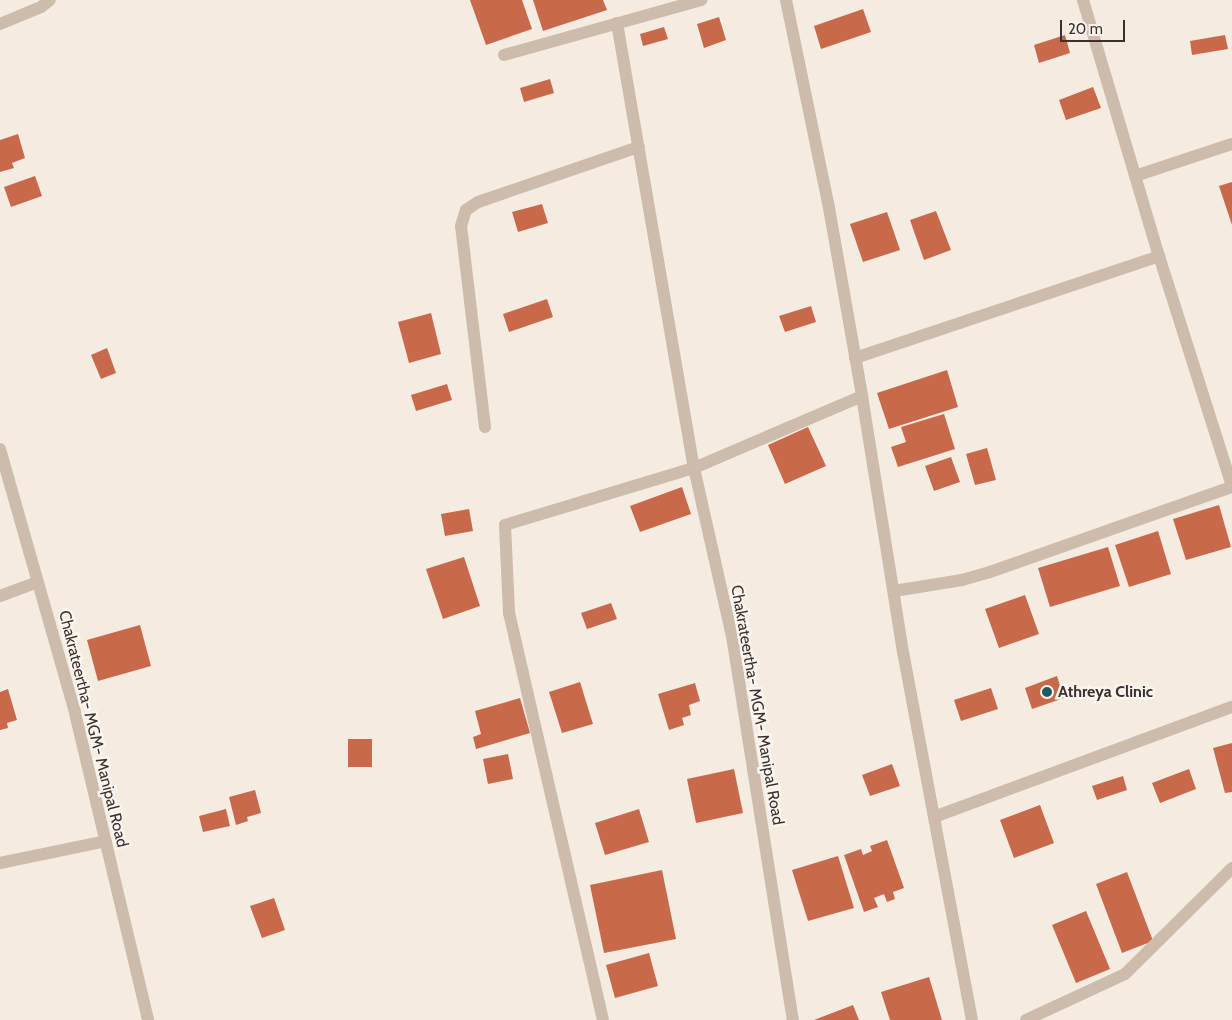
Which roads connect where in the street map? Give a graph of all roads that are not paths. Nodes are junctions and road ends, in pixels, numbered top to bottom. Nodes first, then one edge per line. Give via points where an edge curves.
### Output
1 (50, 0) edge
2 (701, 0) edge
3 (786, 0) edge
4 (1083, 0) edge
5 (0, 24) edge
6 (617, 24) junction
7 (504, 55) dead end
8 (1232, 144) edge
9 (639, 147) junction
10 (1135, 176) junction
11 (1159, 256) junction
12 (856, 358) junction
13 (862, 396) junction
14 (485, 427) dead end
15 (0, 448) edge
16 (694, 468) junction
17 (1232, 487) edge
18 (38, 582) junction
19 (894, 591) junction
20 (0, 596) edge
21 (1232, 707) edge
22 (934, 817) junction
23 (106, 841) junction
24 (0, 863) edge
25 (1232, 868) edge
26 (148, 1020) edge
27 (603, 1020) edge
28 (793, 1020) edge
29 (972, 1020) edge
30 (1026, 1020) edge

1 - 5 street
2 - 6 street
3 - 12 street
4 - 10 street
6 - 7 street
6 - 9 street, Chakrateertha- MGM- Manipal Road
8 - 10 street
9 - 14 street via 478,202 466,210 461,226
9 - 16 street, Chakrateertha- MGM- Manipal Road
10 - 11 street
11 - 12 street
11 - 17 street
12 - 13 street
13 - 16 street
13 - 19 street
15 - 18 street, Chakrateertha- MGM- Manipal Road
16 - 27 street via 505,525 509,613
16 - 28 street, Chakrateertha- MGM- Manipal Road via 732,636
17 - 19 street via 990,572
18 - 20 street
18 - 23 street, Chakrateertha- MGM- Manipal Road via 75,713
19 - 22 street
21 - 22 street
22 - 29 street
23 - 24 street
23 - 26 street, Chakrateertha- MGM- Manipal Road
25 - 30 street via 1125,974

